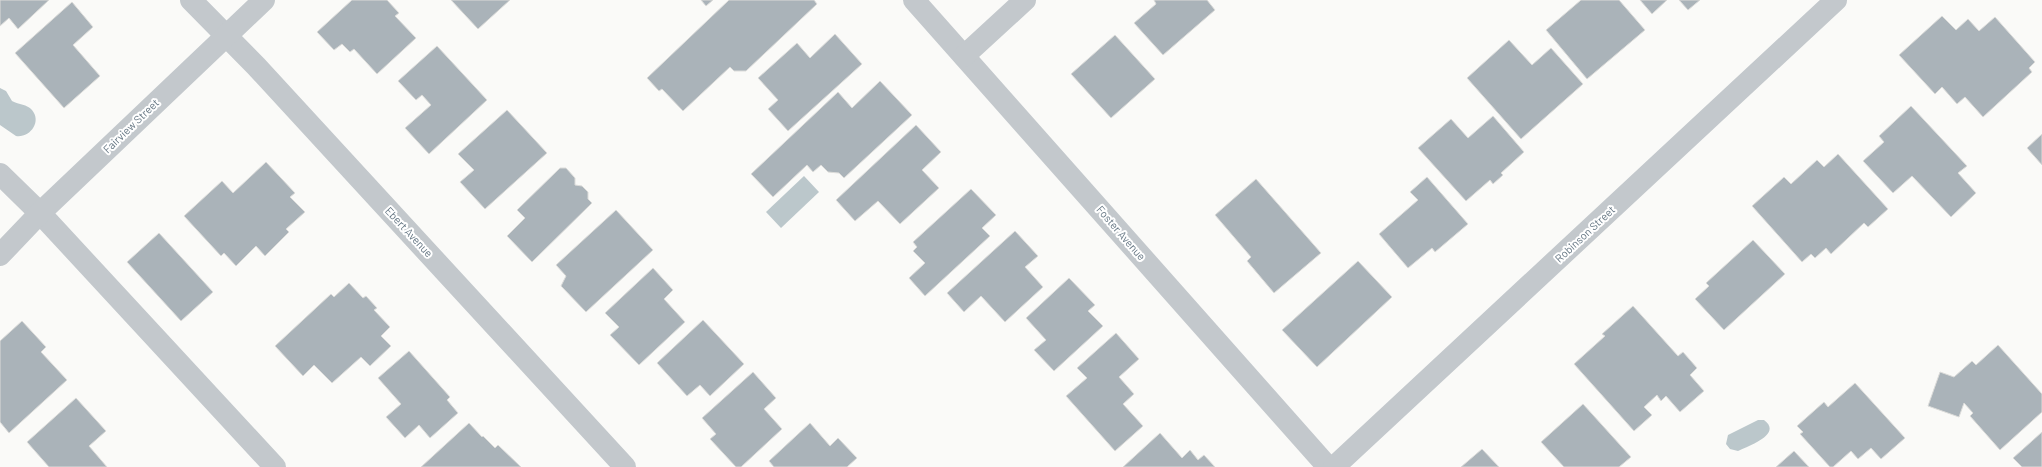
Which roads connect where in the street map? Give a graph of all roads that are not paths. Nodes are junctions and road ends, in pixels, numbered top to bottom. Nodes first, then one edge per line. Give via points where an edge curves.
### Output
1 (191, 0) edge
2 (264, 0) edge
3 (914, 0) edge
4 (1025, 0) edge
5 (1836, 0) edge
6 (226, 35) junction
7 (964, 56) junction
8 (0, 174) edge
9 (40, 212) junction
10 (0, 254) edge
11 (276, 467) edge
12 (625, 467) edge
13 (1328, 467) edge
14 (1334, 467) edge

1 - 6 street, Ebert Avenue
2 - 6 street, Fairview Street
3 - 7 street, Foster Avenue
4 - 7 street
5 - 14 street, Robinson Street
6 - 9 street, Fairview Street
6 - 12 street, Ebert Avenue
7 - 13 street, Foster Avenue
8 - 9 street
9 - 10 street, Fairview Street
9 - 11 street

